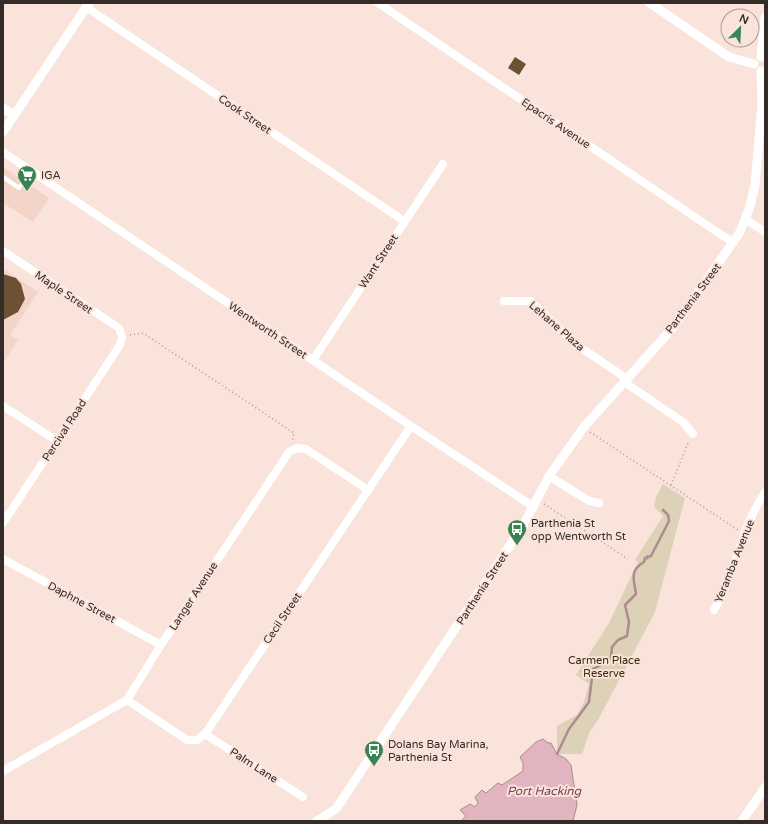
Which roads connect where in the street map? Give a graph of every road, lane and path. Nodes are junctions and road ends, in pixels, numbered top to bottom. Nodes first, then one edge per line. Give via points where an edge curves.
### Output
1 (378, 3) edge
2 (650, 3) edge
3 (88, 5) edge
4 (765, 18) edge
5 (763, 58) edge
6 (760, 68) edge
7 (3, 108) edge
8 (14, 115) junction
9 (3, 132) edge
10 (3, 152) edge
11 (443, 164) dead end
12 (31, 170) junction
13 (3, 177) edge
14 (745, 220) junction
15 (404, 221) junction
16 (765, 232) edge
17 (734, 242) junction
18 (3, 251) edge
19 (504, 301) dead end
20 (122, 336) junction
21 (313, 360) junction
22 (624, 380) junction
23 (3, 406) edge
24 (410, 426) junction
25 (584, 427) junction
26 (693, 434) joint
27 (57, 441) junction
28 (289, 452) junction
29 (549, 476) junction
30 (671, 485) junction
31 (368, 490) junction
32 (765, 492) edge
33 (535, 503) junction
34 (599, 503) dead end
35 (3, 523) edge
36 (743, 533) junction
37 (647, 555) dead end
38 (3, 559) edge
39 (628, 559) dead end
40 (648, 561) dead end
41 (714, 610) dead end
42 (161, 644) junction
43 (127, 700) junction
44 (205, 734) junction
45 (3, 771) edge
46 (765, 787) edge
47 (302, 798) dead end
48 (317, 821) edge
49 (742, 821) edge

1 - 17 street, Epacris Avenue
2 - 6 street via 730,57
3 - 8 street
3 - 15 street, Cook Street
4 - 5 street
5 - 6 street via 757,58
6 - 14 street, Parthenia Street via 762,104 758,160 753,196
7 - 8 street
8 - 9 street
10 - 12 street, Wentworth Street
11 - 15 street, Want Street
12 - 13 lane via 20,188
12 - 21 street, Wentworth Street
14 - 16 street
14 - 17 street, Parthenia Street
15 - 21 street, Want Street
17 - 22 street, Parthenia Street via 676,324
18 - 20 street, Maple Street via 119,328
19 - 22 street, Lehane Plaza via 531,301 574,343 623,376
20 - 27 street, Percival Road via 120,345
20 - 28 path via 143,333 294,433
21 - 24 street, Wentworth Street
22 - 25 street, Parthenia Street
22 - 26 street, Lehane Plaza via 683,422
23 - 27 street
24 - 31 street, Cecil Street
24 - 33 street, Wentworth Street
25 - 29 street, Parthenia Street
25 - 30 path
26 - 30 path
27 - 35 street, Percival Road
28 - 31 street via 297,448 306,449
28 - 42 street, Langer Avenue
29 - 33 street, Parthenia Street
29 - 34 street via 589,501
30 - 36 path
31 - 44 street, Cecil Street
32 - 36 street, Yeramba Avenue
33 - 39 path
33 - 48 street, Parthenia Street via 524,524 336,809
36 - 41 street, Yeramba Avenue via 723,594
37 - 40 path
38 - 42 street, Daphne Street
42 - 43 street, Langer Avenue
43 - 44 street via 187,740 197,740
43 - 45 street, Langer Avenue
44 - 47 street, Palm Lane
46 - 49 street

